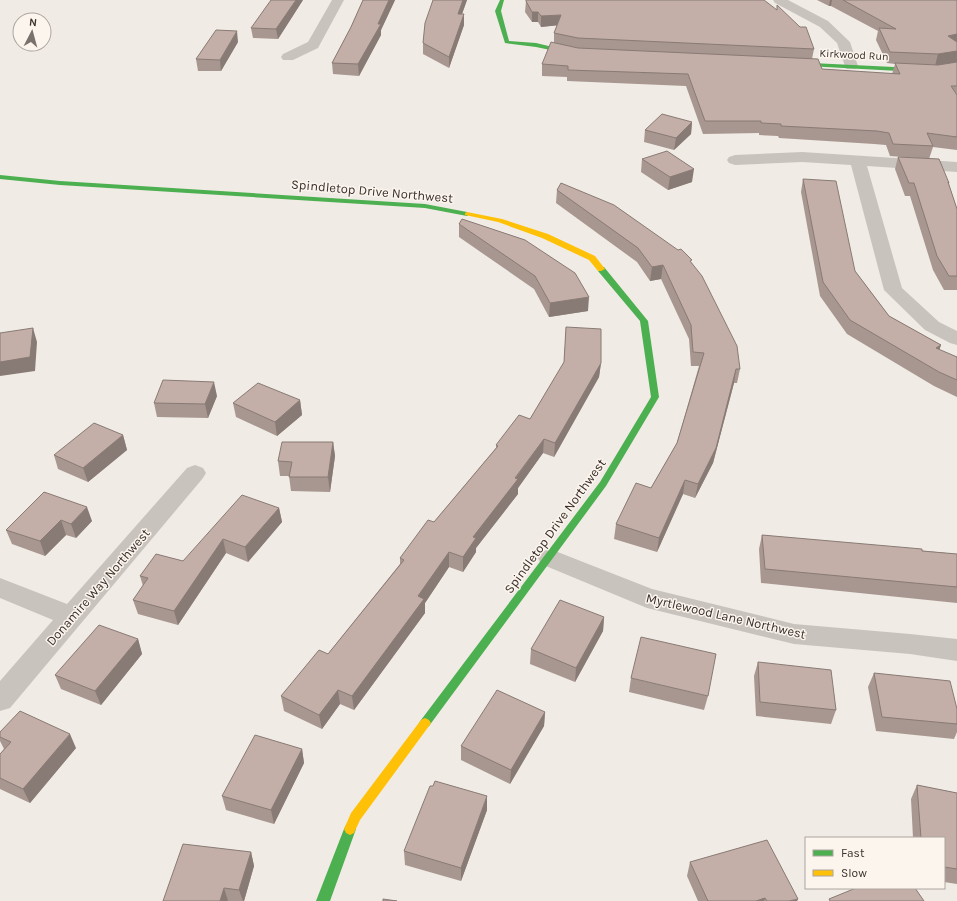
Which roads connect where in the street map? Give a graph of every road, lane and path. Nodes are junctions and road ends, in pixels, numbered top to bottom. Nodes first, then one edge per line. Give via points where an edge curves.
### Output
1 (338, 0) edge
2 (502, 0) edge
3 (779, 0) edge
4 (585, 54) edge
5 (288, 57) dead end
6 (780, 63) edge
7 (851, 66) junction
8 (957, 68) edge
9 (735, 160) dead end
10 (858, 161) junction
11 (957, 167) edge
12 (0, 177) edge
13 (957, 339) edge
14 (195, 473) dead end
15 (550, 558) junction
16 (0, 588) edge
17 (72, 617) junction
18 (957, 650) edge
19 (0, 700) edge
20 (323, 901) edge

1 - 5 street via 313,45
2 - 4 street via 498,11 507,42
3 - 7 street via 824,24 843,42
6 - 7 street, Kirkwood Run
7 - 8 street, Kirkwood Run via 935,71
9 - 10 street via 802,157
10 - 11 street
10 - 13 street via 893,290 932,326
12 - 15 street, Spindletop Drive Northwest via 425,206 500,220 545,236 592,258 644,321 655,397 603,484
14 - 17 street, Donamire Way Northwest
15 - 18 street, Myrtlewood Lane Northwest via 646,598 794,634
15 - 20 street, Spindletop Drive Northwest via 355,817
16 - 17 street
17 - 19 street, Donamire Way Northwest

